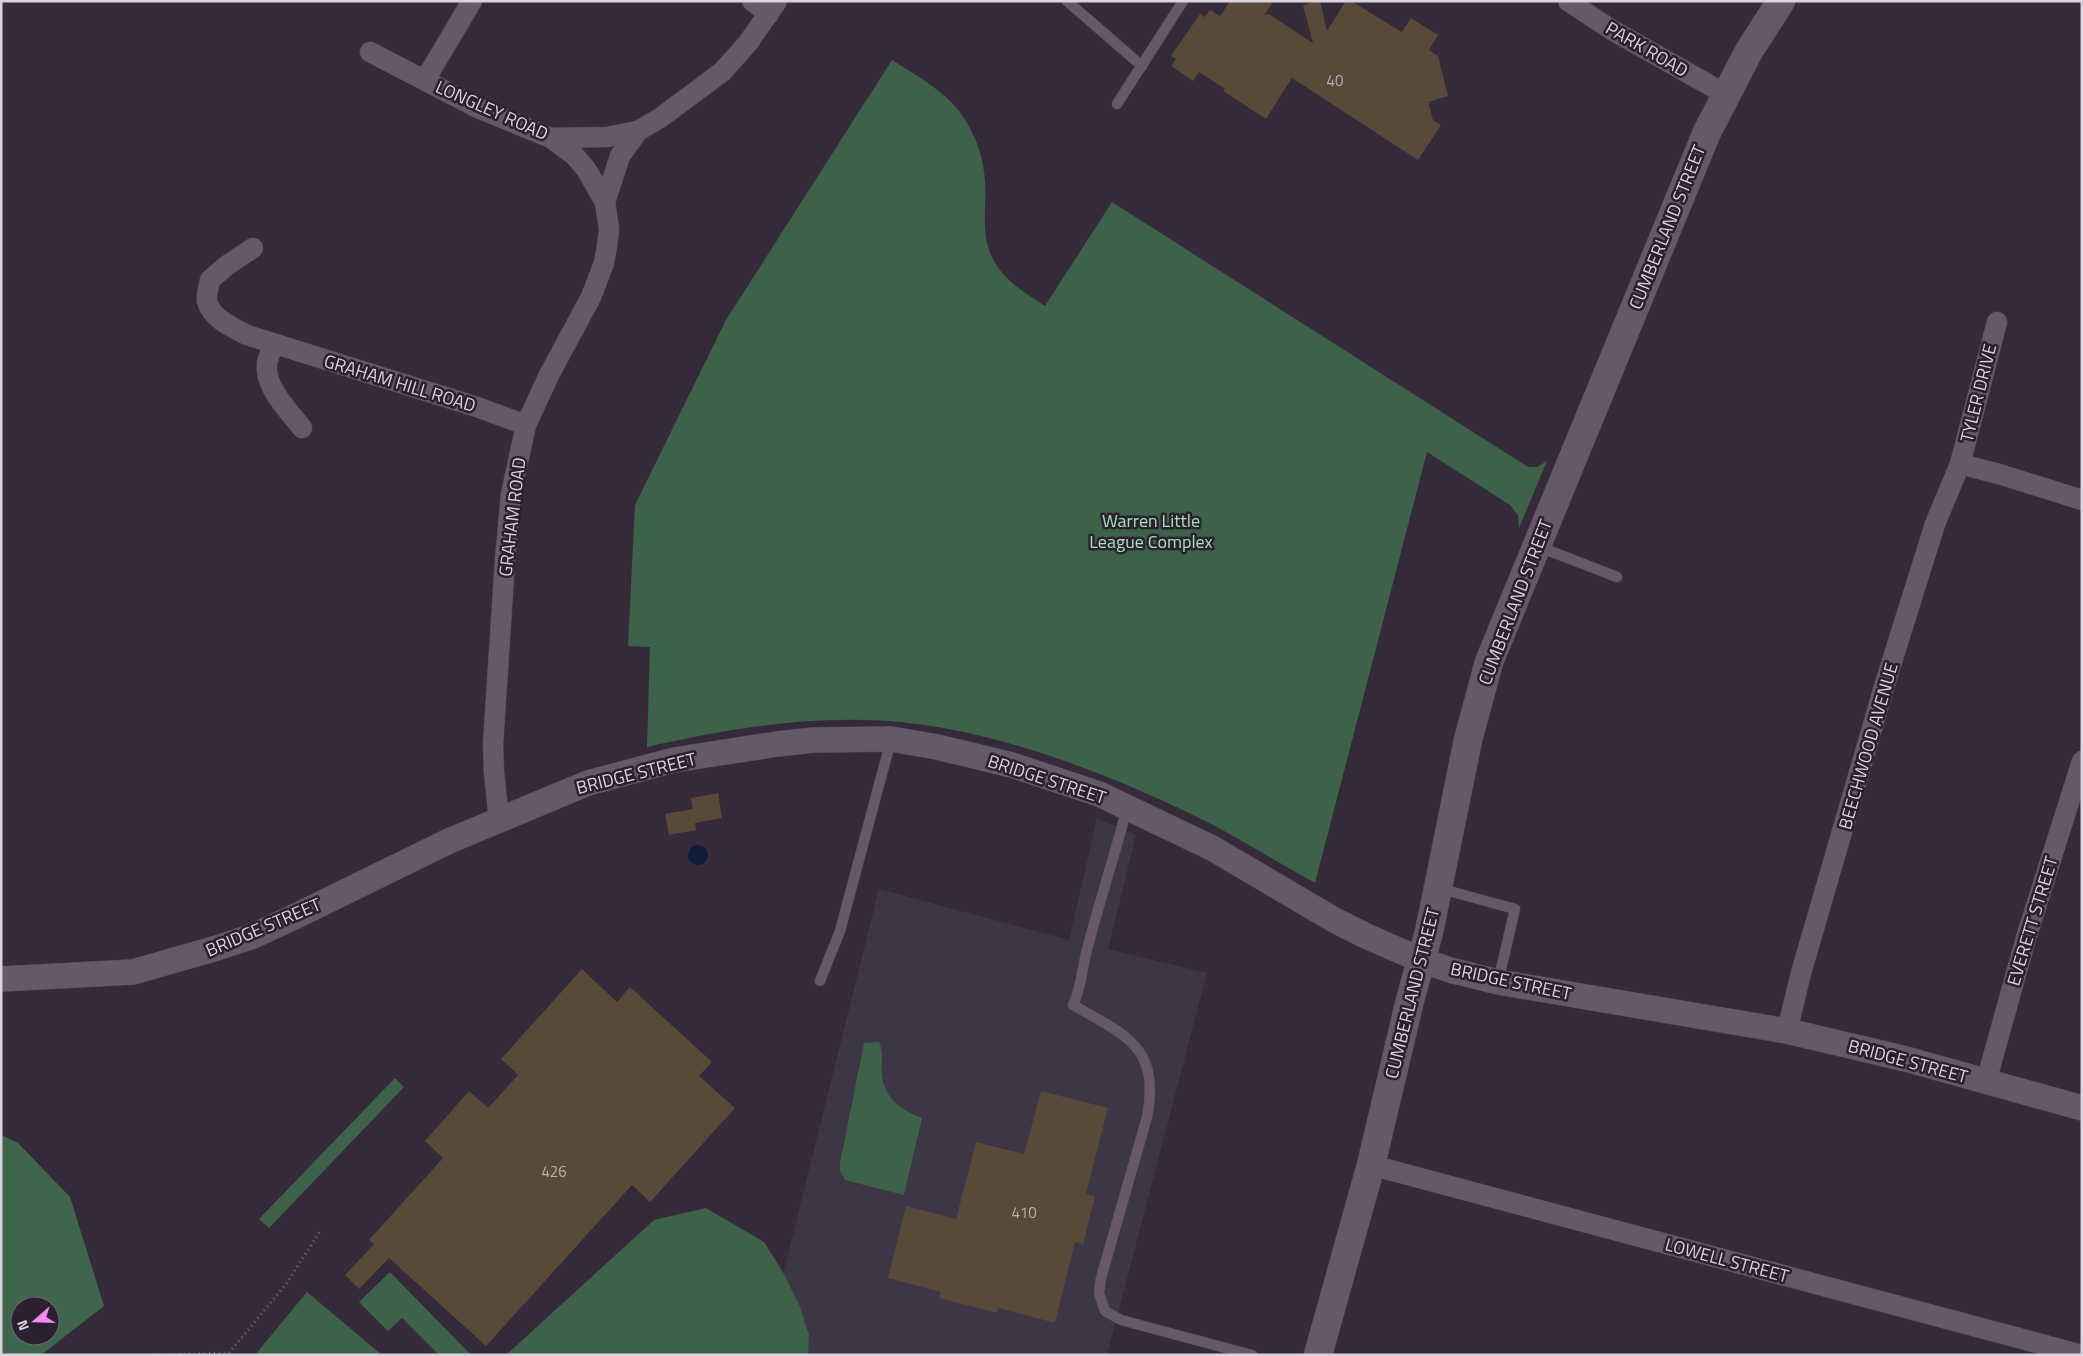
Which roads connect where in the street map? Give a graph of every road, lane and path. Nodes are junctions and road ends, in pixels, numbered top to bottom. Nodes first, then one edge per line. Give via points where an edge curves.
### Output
1 (472, 1) edge
2 (752, 1) edge
3 (1067, 1) edge
4 (1182, 1) edge
5 (1568, 1) edge
6 (1781, 1) edge
7 (773, 8) edge
8 (370, 52) dead end
9 (1142, 66) junction
10 (425, 80) junction
11 (1727, 95) junction
12 (1117, 104) dead end
13 (638, 131) junction
14 (551, 138) junction
15 (605, 202) junction
16 (253, 248) dead end
17 (1997, 322) dead end
18 (274, 344) junction
19 (526, 425) junction
20 (302, 428) dead end
21 (1960, 464) junction
22 (2082, 500) edge
23 (1536, 546) junction
24 (1617, 577) dead end
25 (891, 739) junction
26 (2082, 761) edge
27 (1127, 808) junction
28 (499, 820) junction
29 (1438, 888) junction
30 (1421, 960) junction
31 (1, 979) edge
32 (820, 980) dead end
33 (1498, 982) junction
34 (1787, 1031) junction
35 (1986, 1082) junction
36 (2082, 1108) edge
37 (1371, 1165) junction
38 (321, 1230) dead end
39 (154, 1355) edge
40 (1252, 1355) edge
41 (1318, 1355) edge
42 (2082, 1355) edge

1 - 10 street
2 - 7 street
3 - 9 lane
4 - 9 lane
5 - 11 street, PARK ROAD via 1612,30
6 - 11 main road, CUMBERLAND STREET via 1749,51
7 - 13 street, LONGLEY ROAD via 722,72
8 - 10 street, LONGLEY ROAD
9 - 12 lane
10 - 14 street, LONGLEY ROAD via 478,108
11 - 23 main road, CUMBERLAND STREET via 1707,132
13 - 14 street, LONGLEY ROAD via 607,137
13 - 15 street, GRAHAM ROAD via 620,156
14 - 15 street, GRAHAM ROAD via 574,155 586,169
15 - 19 street, GRAHAM ROAD via 609,228 601,272
16 - 18 street, GRAHAM HILL ROAD via 210,280 207,301 217,317 231,328
17 - 21 street, TYLER DRIVE
18 - 19 street, GRAHAM HILL ROAD
18 - 20 street via 267,362 269,380
19 - 28 street, GRAHAM ROAD via 511,494 505,560 494,745
21 - 22 street
21 - 34 street, BEECHWOOD AVENUE via 1935,524 1884,687
23 - 24 lane
23 - 29 main road, CUMBERLAND STREET via 1484,676
25 - 27 street, BRIDGE STREET via 1012,765 1099,794
25 - 28 street, BRIDGE STREET via 814,740 674,760 588,783
25 - 32 lane via 840,931
26 - 35 street, EVERETT STREET via 2026,938
27 - 30 street, BRIDGE STREET via 1212,848 1336,921
27 - 40 lane via 1087,947 1080,991 1073,1006 1126,1037 1138,1049 1151,1080 1147,1117 1099,1293 1104,1311 1121,1320
28 - 31 street, BRIDGE STREET via 253,936 195,956 133,972
29 - 30 main road, CUMBERLAND STREET
29 - 33 lane via 1515,909
30 - 33 street, BRIDGE STREET
30 - 37 main road, CUMBERLAND STREET
33 - 34 street, BRIDGE STREET
34 - 35 street, BRIDGE STREET via 1906,1058
35 - 36 street, BRIDGE STREET
37 - 41 main road, CUMBERLAND STREET
37 - 42 street, LOWELL STREET
38 - 39 path via 286,1284 229,1353

